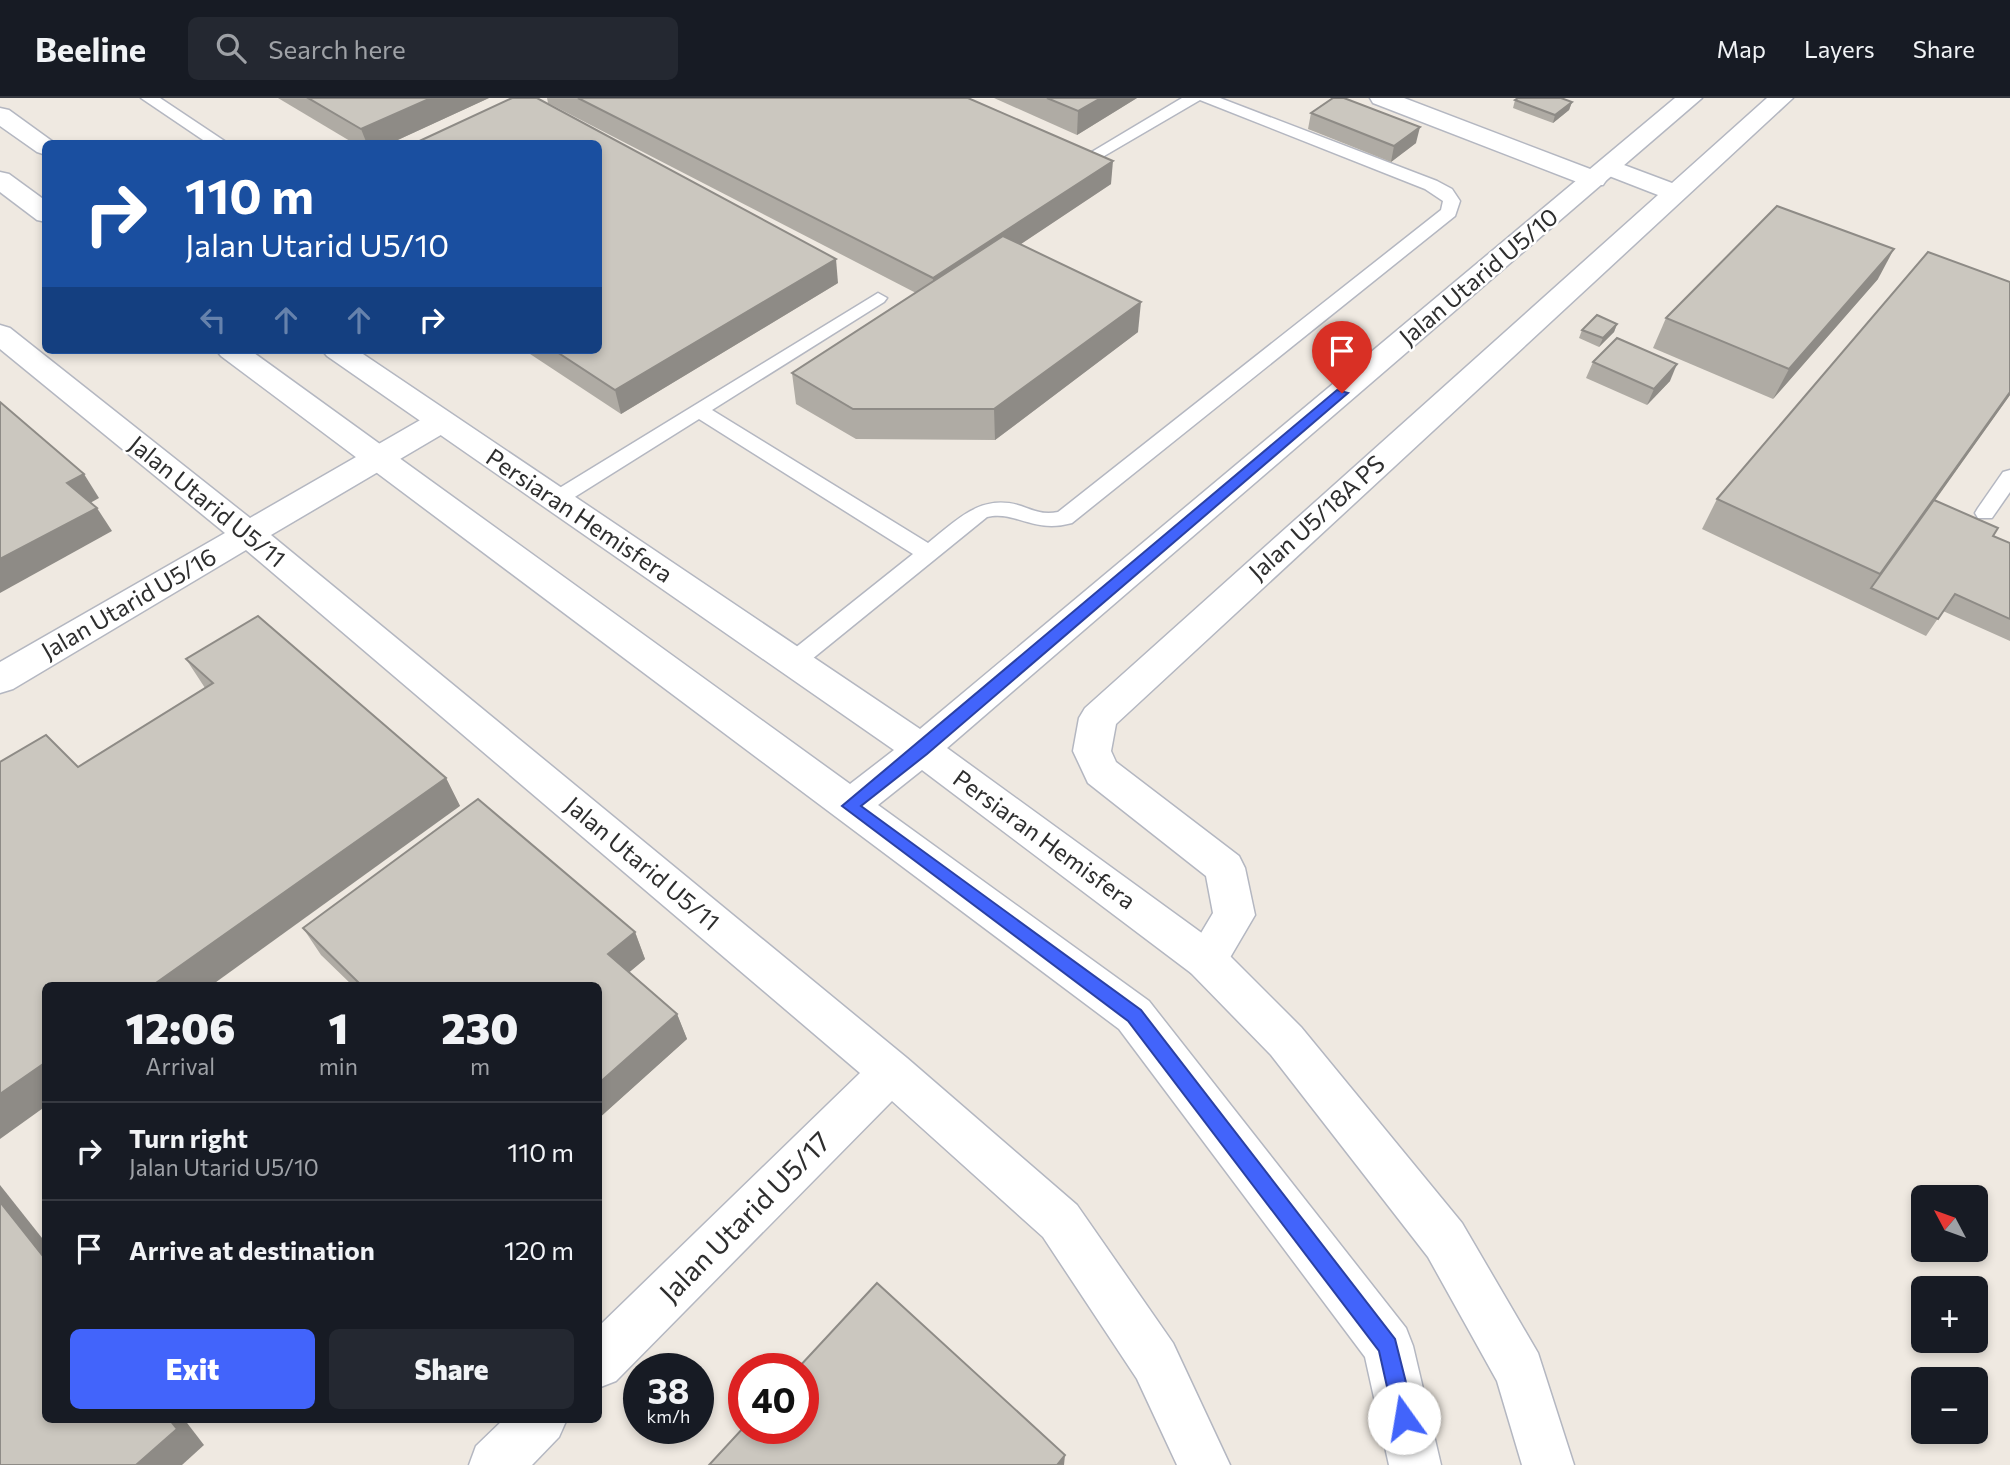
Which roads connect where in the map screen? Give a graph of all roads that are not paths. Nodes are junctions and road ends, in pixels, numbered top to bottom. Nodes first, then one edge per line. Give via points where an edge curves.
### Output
1 (149, 98) edge
2 (1193, 98) edge
3 (1206, 98) edge
4 (1382, 98) edge
5 (1689, 98) edge
6 (1775, 103) edge
7 (0, 115) edge
8 (215, 140) edge
9 (42, 144) edge
10 (1093, 156) edge
11 (1601, 173) junction
12 (0, 180) edge
13 (1675, 193) junction
14 (42, 211) edge
15 (878, 298) dead end
16 (0, 334) edge
17 (237, 354) edge
18 (343, 354) edge
19 (698, 410) junction
20 (440, 422) junction
21 (379, 458) junction
22 (2010, 477) edge
23 (555, 500) junction
24 (1985, 513) dead end
25 (248, 534) junction
26 (928, 553) junction
27 (793, 662) junction
28 (0, 679) edge
29 (921, 750) junction
30 (850, 806) junction
31 (1206, 960) junction
32 (891, 1072) junction
33 (602, 1359) edge
34 (537, 1423) edge
35 (495, 1465) edge
36 (1204, 1465) edge
37 (1415, 1465) edge
38 (1548, 1465) edge

1 - 8 lane
2 - 10 lane
3 - 26 lane via 1446,192 1452,201 1449,212 1065,518 1049,523 996,506 980,512
4 - 11 street
5 - 11 street, Jalan Utarid U5/10
6 - 13 street, Jalan U5/18A PS
7 - 9 street
11 - 13 street
11 - 29 street, Jalan Utarid U5/10
12 - 14 street
13 - 31 street, Jalan U5/18A PS via 1098,718 1092,751 1102,772 1225,868 1234,915
15 - 19 lane
16 - 25 street, Jalan Utarid U5/11
17 - 21 street
18 - 20 street, Persiaran Hemisfera
19 - 23 lane
19 - 26 lane
20 - 21 street, Jalan Utarid U5/16
20 - 23 street, Persiaran Hemisfera
21 - 25 street, Jalan Utarid U5/16
21 - 30 street
22 - 24 lane
23 - 27 street, Persiaran Hemisfera
25 - 28 street, Jalan Utarid U5/16
25 - 32 street, Jalan Utarid U5/11
26 - 27 lane
27 - 29 street, Persiaran Hemisfera
29 - 30 street, Jalan Utarid U5/10
29 - 31 street, Persiaran Hemisfera
30 - 37 street via 1134,1015 1388,1346
31 - 38 street, Persiaran Hemisfera via 1286,1041 1445,1240 1520,1371
32 - 33 street, Jalan Utarid U5/17
32 - 36 street, Jalan Utarid U5/11 via 1060,1221 1155,1361
34 - 35 street

